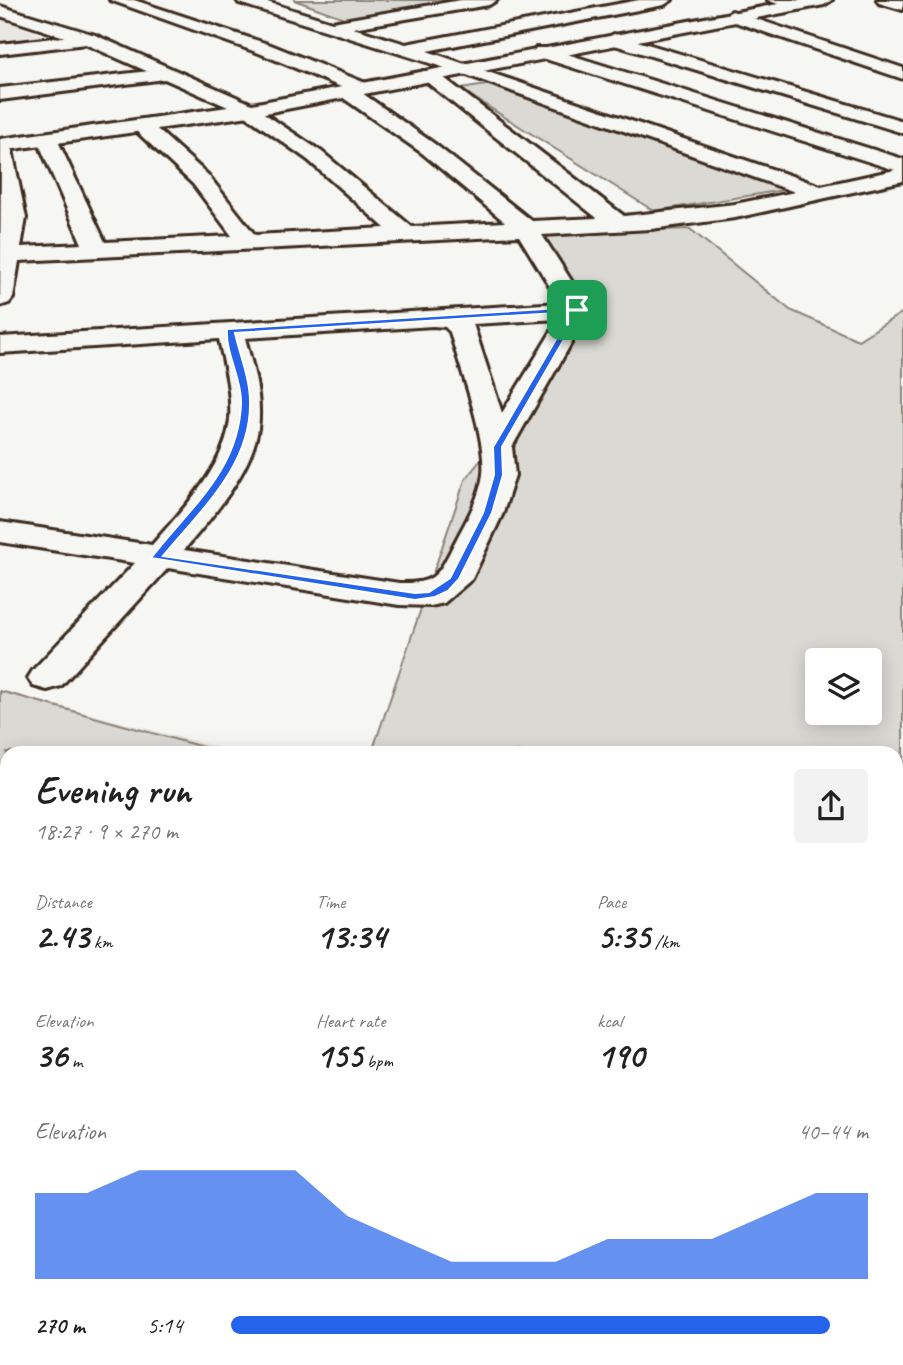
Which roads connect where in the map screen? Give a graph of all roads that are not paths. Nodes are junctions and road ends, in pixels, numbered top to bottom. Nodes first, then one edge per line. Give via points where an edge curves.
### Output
1 (118, 0) edge
2 (489, 0) edge
3 (664, 0) edge
4 (824, 0) edge
5 (885, 0) edge
6 (255, 1) edge
7 (784, 4) edge
8 (903, 5) edge
9 (0, 11) edge
10 (732, 16) junction
11 (811, 17) dead end
12 (330, 27) junction
13 (665, 30) junction
14 (89, 39) junction
15 (614, 39) junction
16 (701, 42) dead end
17 (0, 49) edge
18 (403, 50) junction
19 (542, 52) junction
20 (464, 68) junction
21 (167, 74) junction
22 (903, 74) edge
23 (429, 75) junction
24 (798, 76) dead end
25 (353, 90) junction
26 (0, 94) edge
27 (250, 110) junction
28 (903, 114) edge
29 (141, 125) junction
30 (903, 127) edge
31 (47, 139) junction
32 (0, 145) edge
33 (903, 166) edge
34 (903, 175) edge
35 (821, 194) junction
36 (619, 224) junction
37 (527, 229) junction
38 (408, 236) junction
39 (249, 243) junction
40 (96, 249) junction
41 (4, 255) edge
42 (0, 298) edge
43 (577, 310) junction
44 (444, 318) junction
45 (230, 331) junction
46 (0, 345) edge
47 (497, 447) junction
48 (0, 532) edge
49 (156, 558) junction
50 (47, 678) dead end

1 - 25 street via 265,49
2 - 12 street
3 - 18 street
4 - 7 street
5 - 8 street
6 - 12 street
7 - 10 street
7 - 11 street
9 - 14 street
10 - 13 street
10 - 22 street
12 - 18 street
13 - 15 street
13 - 16 street
14 - 17 street
14 - 21 street
15 - 19 street
15 - 30 street
18 - 20 street
19 - 20 street
19 - 33 street
20 - 23 street
20 - 35 street
21 - 26 street
21 - 27 street
23 - 25 street
23 - 36 street
24 - 28 street
25 - 27 street
25 - 37 street
27 - 29 street
27 - 38 street via 315,156
29 - 31 street
29 - 39 street via 193,168
31 - 32 street
31 - 40 street
32 - 41 street via 14,218
34 - 35 street
35 - 36 street via 735,211
36 - 37 street
37 - 38 street
37 - 43 street
38 - 39 street
39 - 40 street
40 - 41 street
41 - 42 street
43 - 44 street
43 - 47 street
44 - 45 street
44 - 47 street via 463,329
45 - 46 street
45 - 49 street via 246,400 242,434 227,472
47 - 49 street via 499,475 487,513 454,579 431,595
48 - 49 street
49 - 50 street

